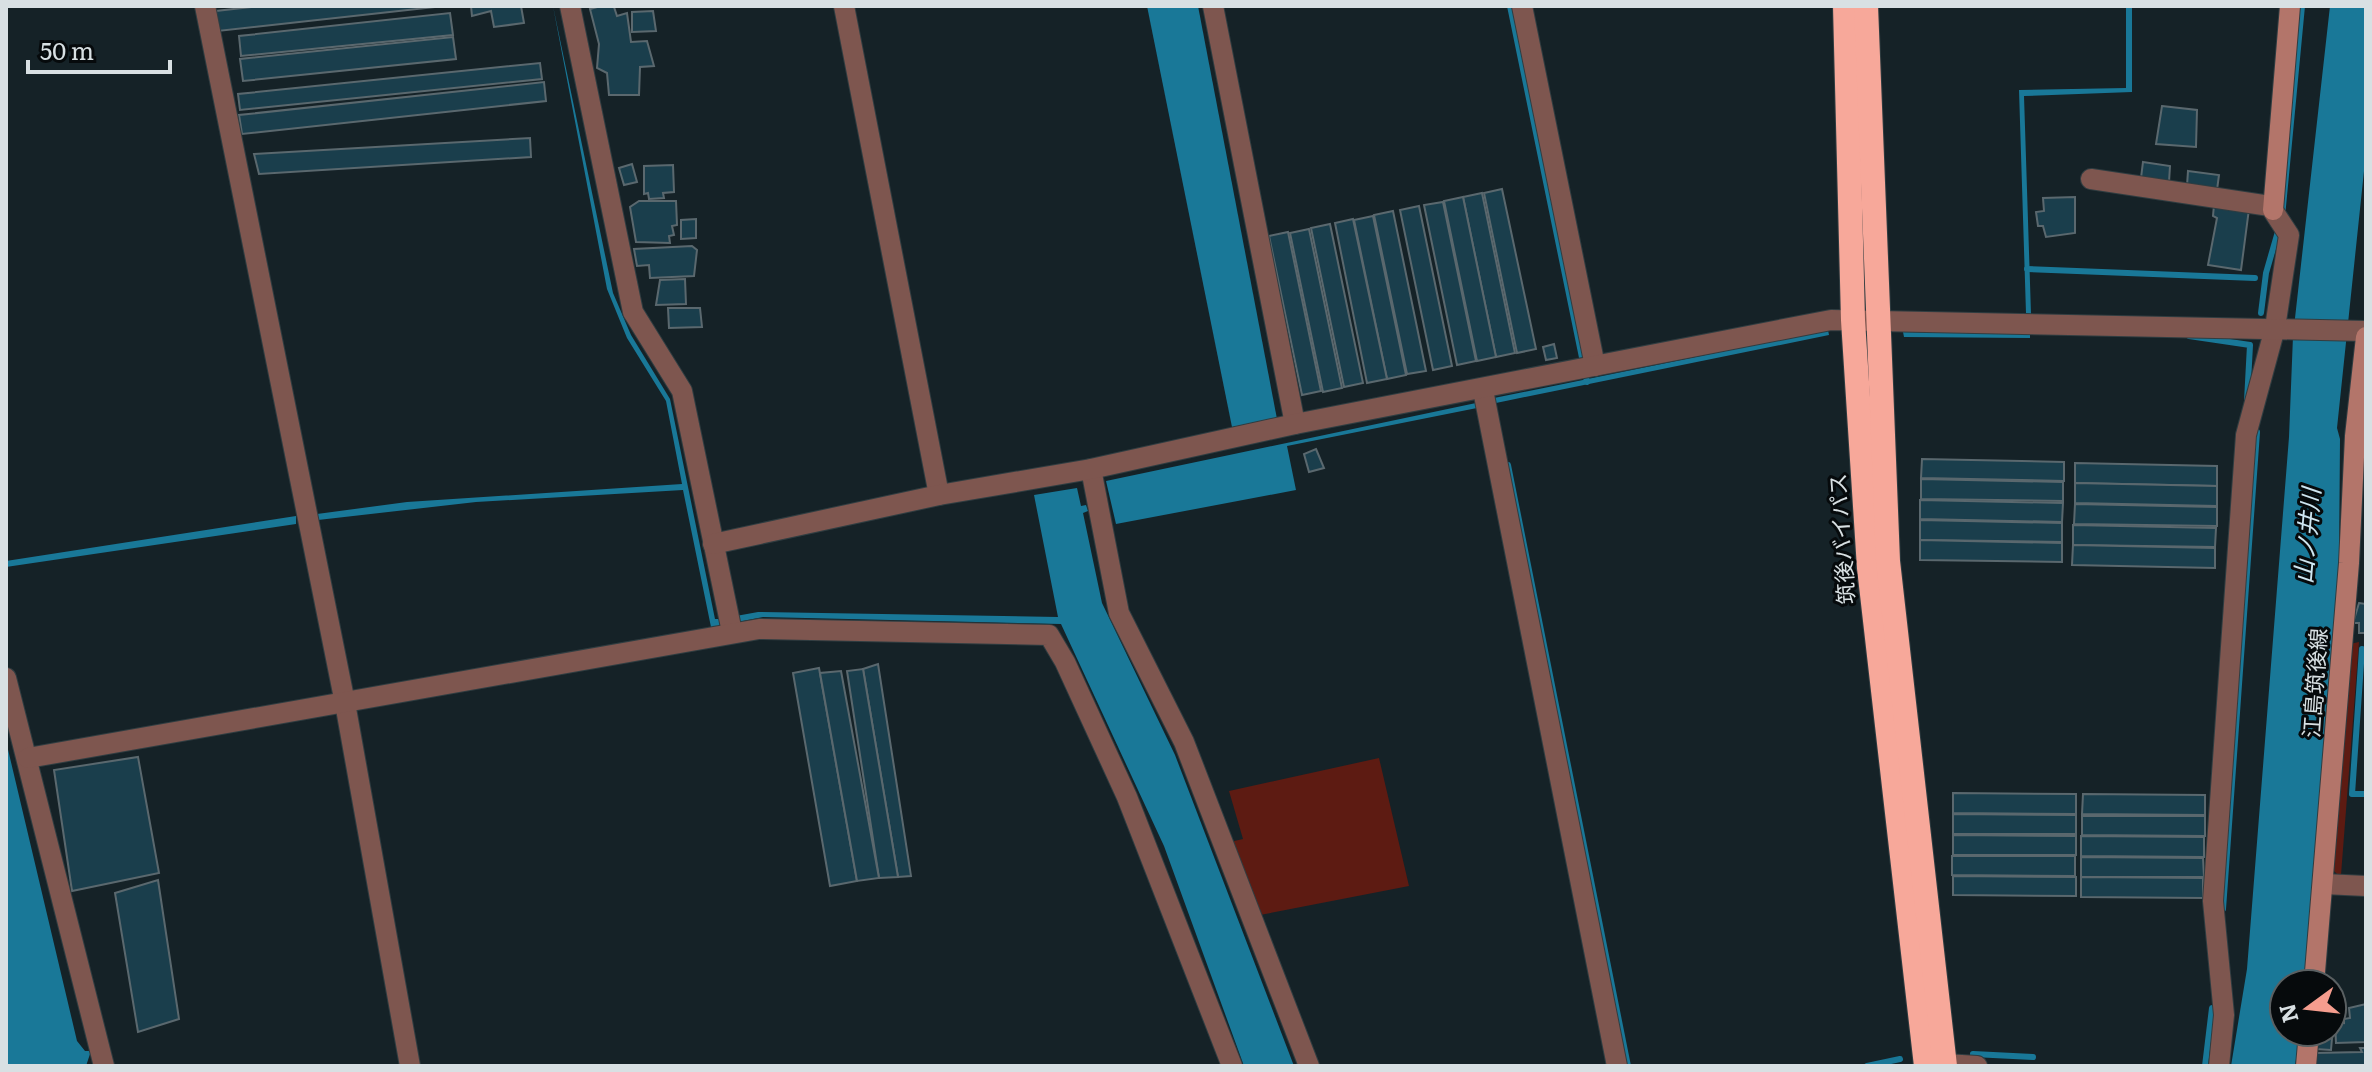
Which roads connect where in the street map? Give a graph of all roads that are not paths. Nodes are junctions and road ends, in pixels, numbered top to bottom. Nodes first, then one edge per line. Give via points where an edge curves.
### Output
1 (205, 6) edge
2 (570, 6) edge
3 (844, 6) edge
4 (1213, 6) edge
5 (1522, 6) edge
6 (1845, 6) edge
7 (1866, 6) edge
8 (2290, 6) edge
9 (2091, 179) dead end
10 (2273, 210) junction
11 (1864, 321) junction
12 (2283, 328) junction
13 (2364, 333) edge
14 (1595, 366) junction
15 (1483, 390) junction
16 (1289, 426) junction
17 (1091, 469) junction
18 (939, 495) junction
19 (713, 544) junction
20 (732, 632) junction
21 (6, 678) edge
22 (345, 703) junction
23 (28, 758) junction
24 (2324, 884) junction
25 (2366, 886) edge
26 (2316, 968) edge
27 (1932, 1065) edge
28 (104, 1066) edge
29 (410, 1066) edge
30 (1232, 1066) edge
31 (1309, 1066) edge
32 (1617, 1066) edge
33 (1977, 1066) edge
34 (2219, 1066) edge

1 - 22 street
2 - 19 street via 633,312 682,391
3 - 18 street
4 - 16 street
5 - 14 street
6 - 11 highway, 筑後バイパス
7 - 11 highway, 筑後バイパス
8 - 10 main road
9 - 10 street
10 - 12 street via 2289,235
11 - 12 street
11 - 14 street via 1831,320
11 - 27 highway, 筑後バイパス
12 - 13 street
12 - 34 street via 2246,435 2213,901 2224,1015
13 - 24 main road, 江島筑後線
14 - 15 street
15 - 16 street
15 - 32 street
16 - 17 street
17 - 18 street
17 - 31 street via 1119,613 1184,742
18 - 19 street
19 - 20 street
20 - 22 street
20 - 30 street via 1049,635 1127,797
21 - 23 street
22 - 23 street
22 - 29 street
23 - 28 street
24 - 25 street
24 - 26 main road, 江島筑後線
27 - 33 street

